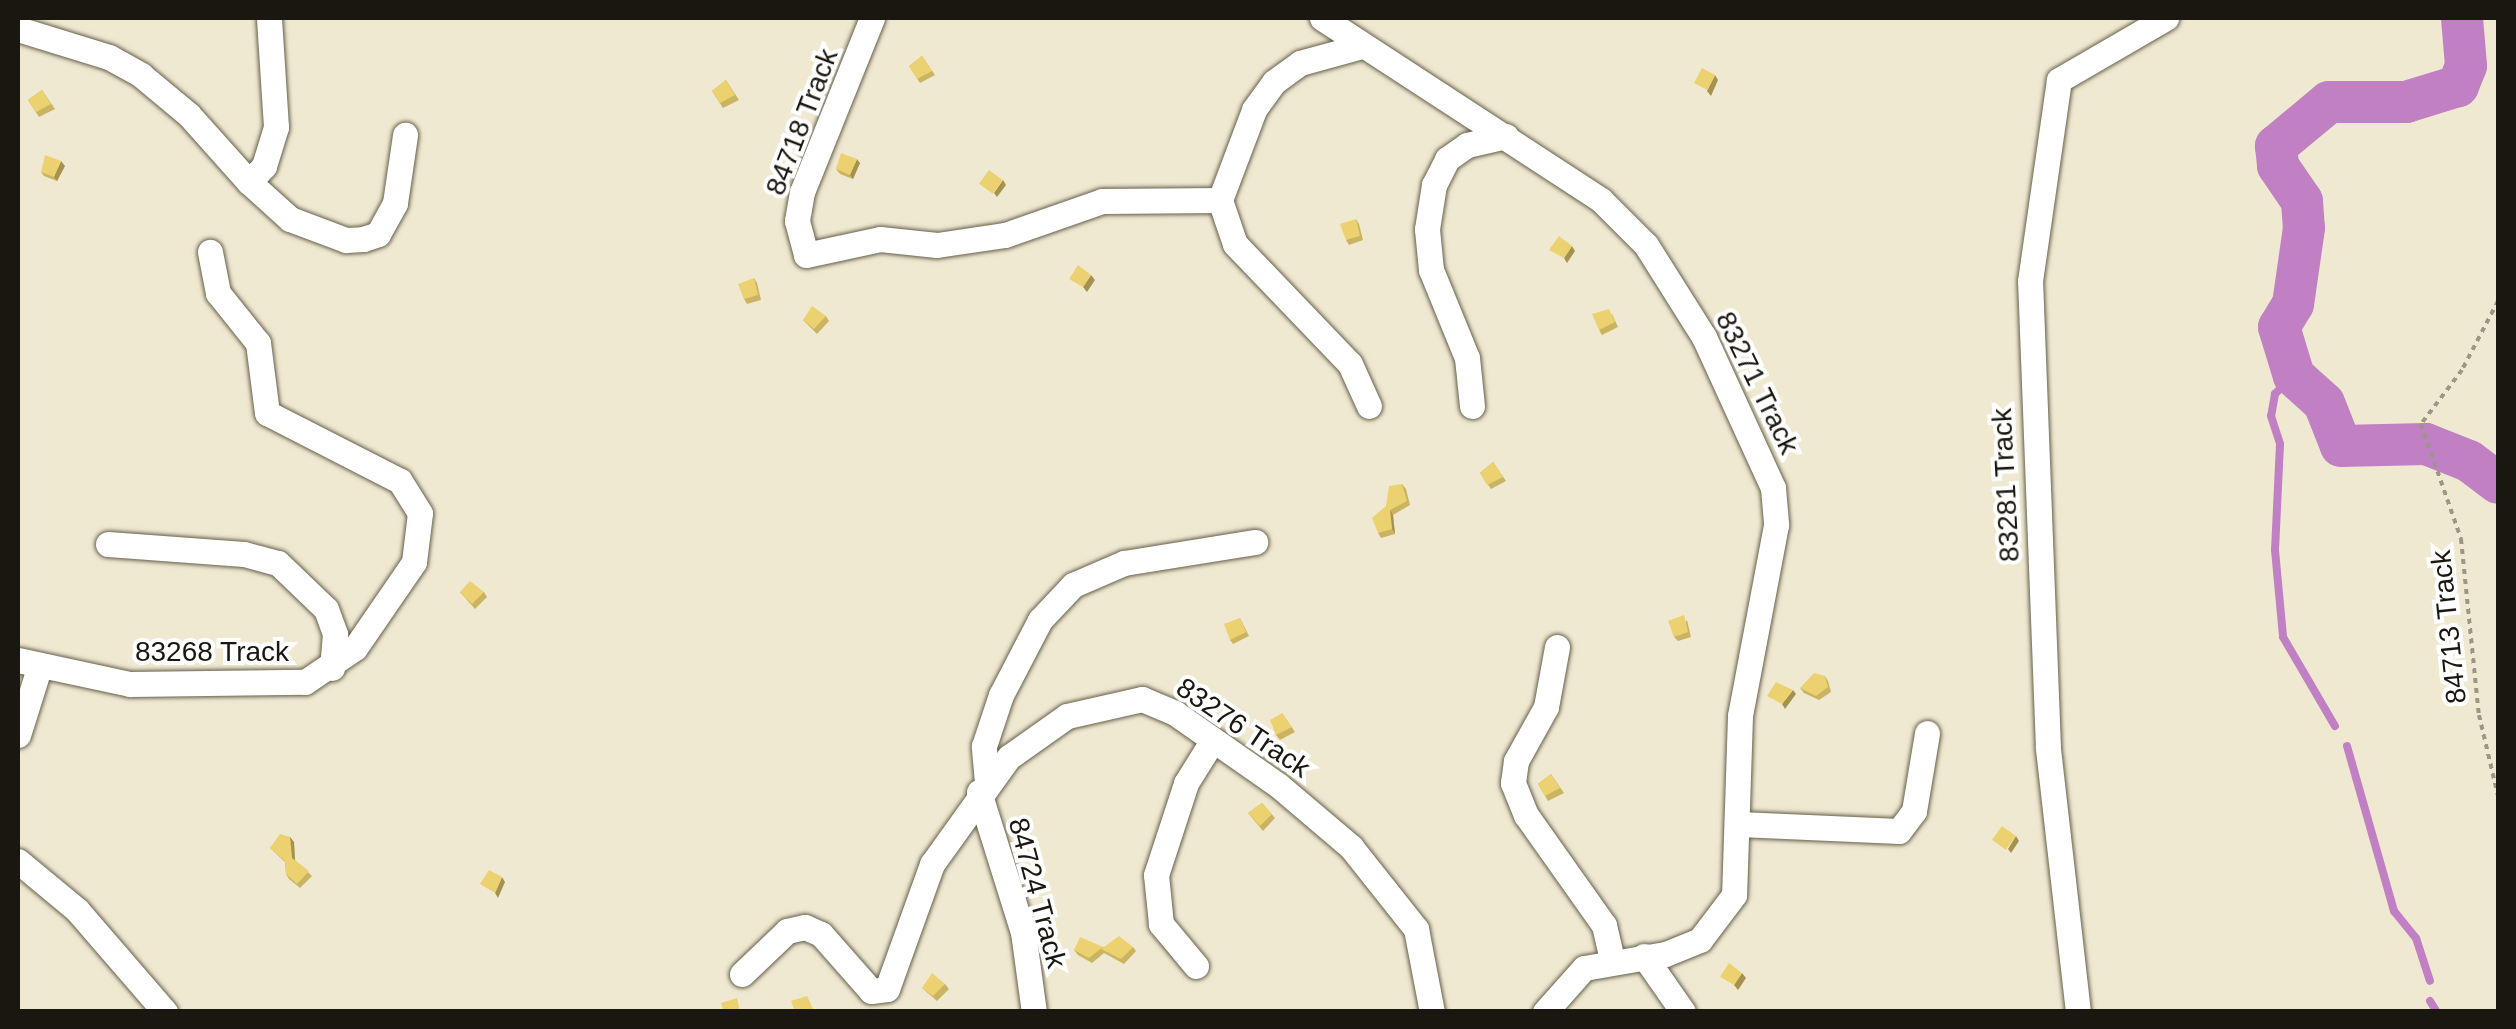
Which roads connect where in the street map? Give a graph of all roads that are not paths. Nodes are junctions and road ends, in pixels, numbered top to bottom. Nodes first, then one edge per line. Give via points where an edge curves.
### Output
1 (269, 18) edge
2 (872, 18) edge
3 (1322, 18) edge
4 (2166, 18) edge
5 (18, 30) edge
6 (1362, 46) junction
7 (405, 135) dead end
8 (1506, 136) junction
9 (249, 182) junction
10 (1220, 200) junction
11 (210, 252) dead end
12 (1368, 406) dead end
13 (1472, 406) dead end
14 (1254, 542) dead end
15 (108, 544) dead end
16 (1557, 648) dead end
17 (29, 663) edge
18 (332, 668) junction
19 (1927, 732) dead end
20 (18, 735) edge
21 (1212, 743) junction
22 (983, 787) junction
23 (1739, 824) junction
24 (18, 861) edge
25 (1644, 956) junction
26 (1612, 959) junction
27 (1196, 966) dead end
28 (742, 974) dead end
29 (165, 1012) edge
30 (1034, 1012) edge
31 (1432, 1012) edge
32 (1545, 1012) edge
33 (1683, 1012) edge
34 (2078, 1012) edge

1 - 9 street via 276,127 264,166
2 - 10 street, 84718 Track via 802,192 798,222 806,255 880,239 957,244 1005,235 1102,201
3 - 6 street, 83271 Track
4 - 34 street, 83281 Track via 2059,80 2030,280 2048,748
5 - 9 street via 109,57 140,74 189,115
6 - 8 street, 83271 Track
6 - 10 street via 1300,63 1274,82 1254,110
7 - 9 street via 395,203 378,234 363,239 346,240 290,219
8 - 13 street via 1468,146 1439,171 1427,229 1431,270 1467,358
8 - 23 street, 83271 Track via 1600,200 1646,245 1704,337 1766,468 1776,525 1740,716
10 - 12 street via 1235,244 1350,364
11 - 18 street, 83268 Track via 218,293 258,343 267,413 400,481 420,513 414,562 372,628
14 - 22 street via 1124,563 1073,585 1040,620 1001,695 984,746
15 - 18 street via 244,554 278,563 326,610 335,634
16 - 26 street via 1546,707 1516,761 1513,782 1526,815 1604,925
17 - 18 street, 83268 Track via 153,686 288,686
17 - 20 street
19 - 23 street via 1914,811 1899,831
21 - 22 street, 83276 Track via 1160,704 1124,699 1046,727
21 - 27 street via 1186,784 1156,875 1161,924
21 - 31 street, 83276 Track via 1278,785 1352,847 1401,902 1416,929
22 - 28 street, 83276 Track via 932,864 887,990 871,991 821,934 805,927 788,931
22 - 30 street, 84724 Track via 1023,932
23 - 25 street, 83271 Track via 1738,877 1725,914 1685,948
24 - 29 street via 77,910
25 - 26 street, 83271 Track
25 - 33 street
26 - 32 street, 83271 Track via 1584,968

